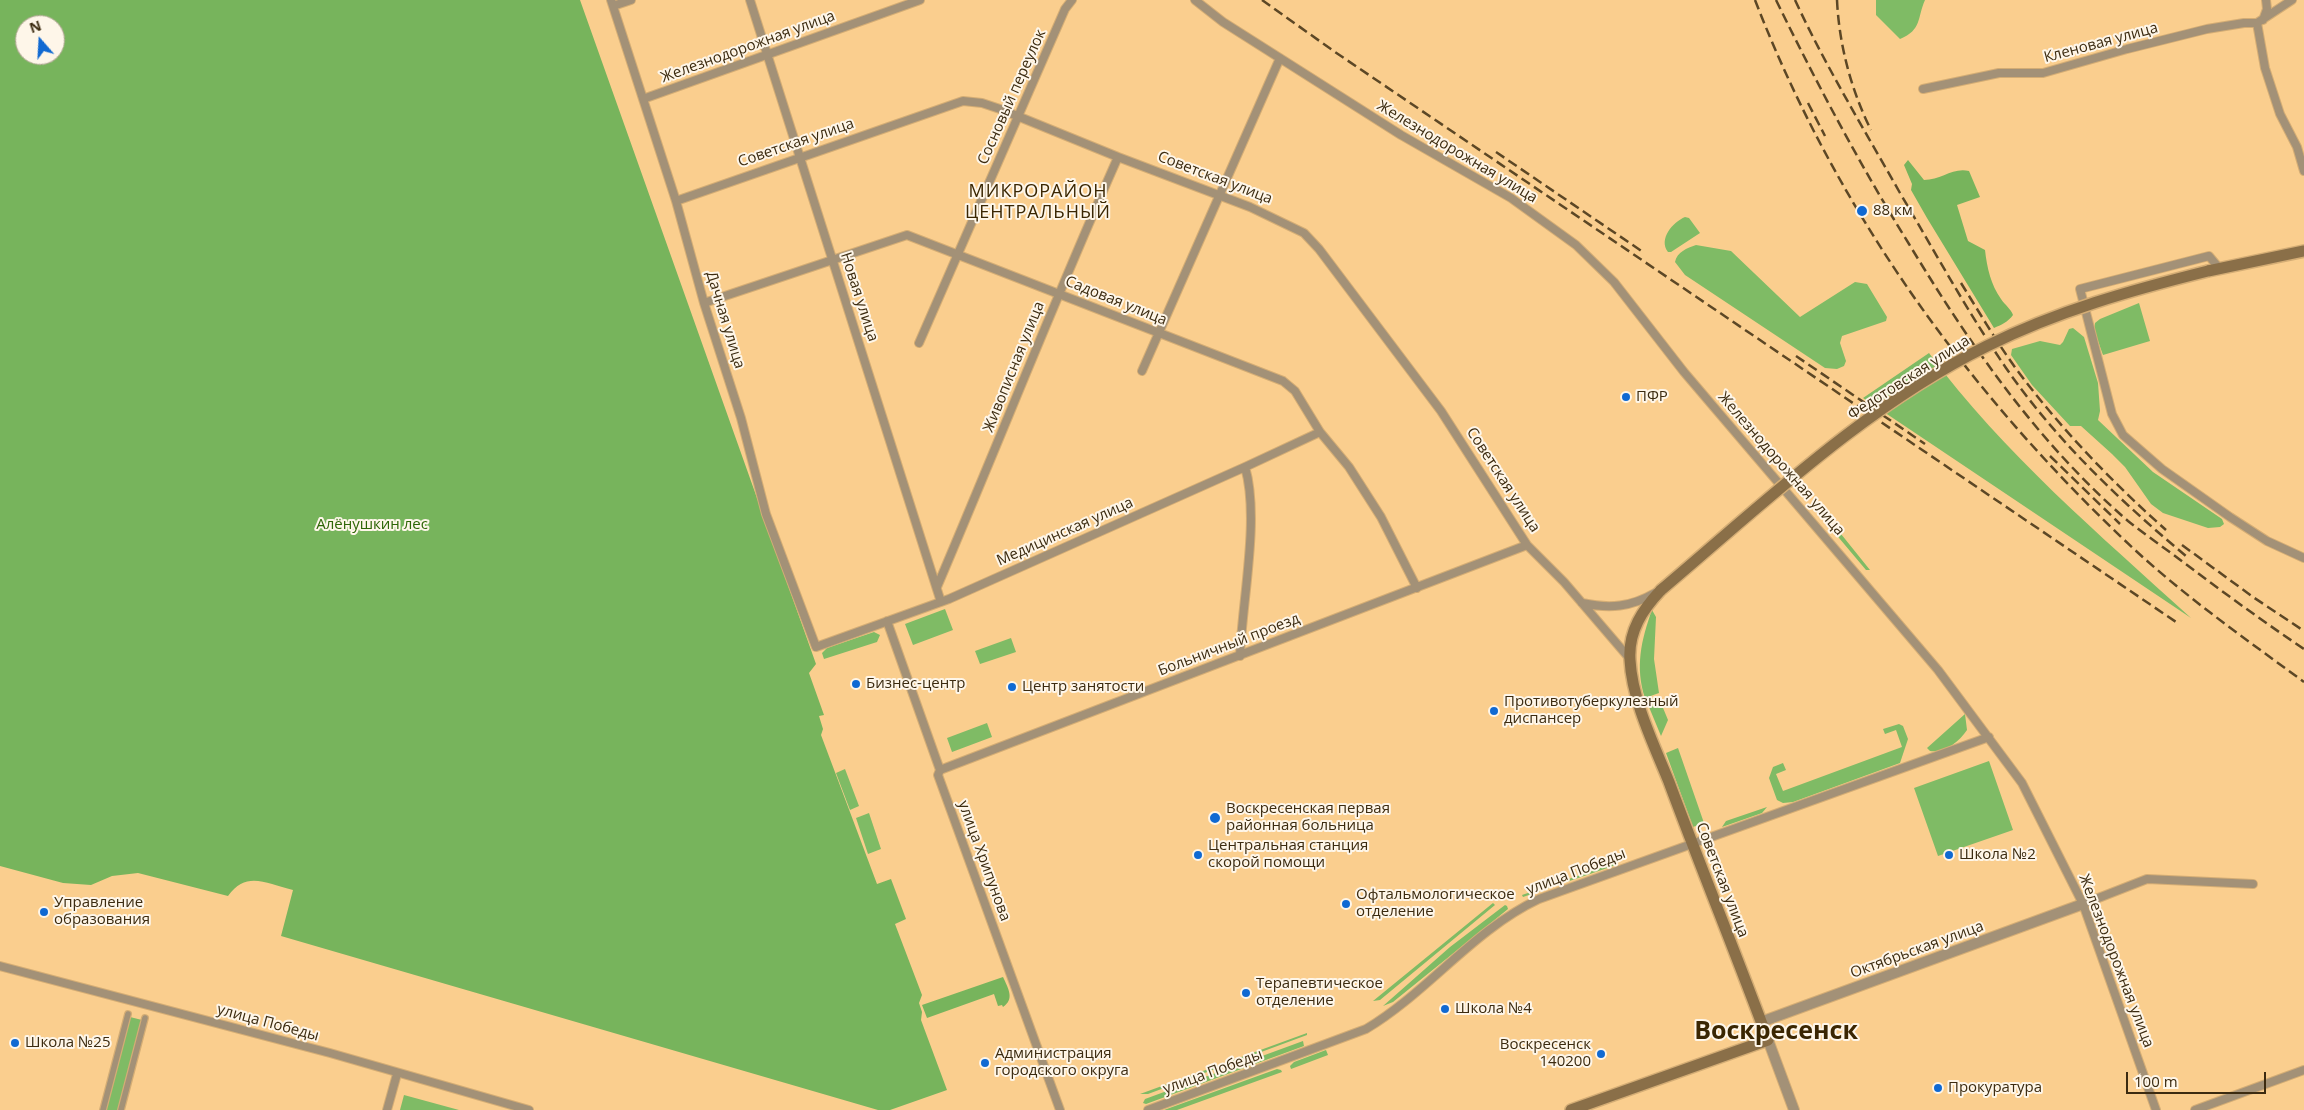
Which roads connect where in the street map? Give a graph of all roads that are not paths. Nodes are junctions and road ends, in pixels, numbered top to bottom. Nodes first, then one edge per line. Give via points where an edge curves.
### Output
1 (631, 0) edge
2 (750, 0) edge
3 (920, 0) edge
4 (1072, 0) edge
5 (1195, 0) edge
6 (2266, 0) edge
7 (2292, 0) edge
8 (612, 3) edge
9 (2260, 21) junction
10 (767, 54) junction
11 (1280, 58) junction
12 (1923, 89) dead end
13 (643, 99) junction
14 (1018, 117) junction
15 (800, 157) junction
16 (1118, 157) junction
17 (2304, 171) edge
18 (1219, 195) junction
19 (676, 201) junction
20 (2304, 251) edge
21 (958, 253) junction
22 (833, 259) junction
23 (2214, 270) junction
24 (1058, 292) junction
25 (704, 303) junction
26 (1159, 334) junction
27 (919, 343) dead end
28 (1142, 371) dead end
29 (1320, 432) junction
30 (1245, 467) junction
31 (1527, 545) junction
32 (2304, 558) edge
33 (937, 587) junction
34 (1417, 588) junction
35 (1661, 590) junction
36 (941, 602) junction
37 (1582, 603) junction
38 (887, 621) junction
39 (816, 647) joint
40 (1240, 656) junction
41 (1630, 659) junction
42 (1989, 737) junction
43 (940, 770) junction
44 (1692, 844) junction
45 (2253, 884) dead end
46 (2083, 904) junction
47 (0, 966) edge
48 (128, 1014) dead end
49 (145, 1018) dead end
50 (1761, 1022) junction
51 (1768, 1040) junction
52 (2304, 1070) edge
53 (397, 1074) junction
54 (102, 1110) edge
55 (121, 1110) edge
56 (387, 1110) edge
57 (529, 1110) edge
58 (1060, 1110) edge
59 (1148, 1110) edge
60 (1571, 1110) edge
61 (1794, 1110) edge
62 (2156, 1110) edge
63 (2195, 1110) edge

1 - 8 street
2 - 10 street, Новая улица
3 - 10 street, Железнодорожная улица
4 - 14 street, Сосновый переулок via 1065,9
5 - 11 street, Железнодорожная улица
6 - 9 street via 2267,9
7 - 9 street
8 - 13 street, Дачная улица
9 - 12 street, Кленовая улица via 2207,29 2042,73 1998,74
9 - 17 street via 2265,68
10 - 13 street, Железнодорожная улица
10 - 15 street, Новая улица
11 - 18 street
11 - 42 street, Железнодорожная улица via 1401,135 1511,198 1576,245 1614,282 1690,379 1938,670
13 - 19 street, Дачная улица
14 - 15 street, Советская улица via 982,103 963,101
14 - 16 street, Советская улица
14 - 21 street, Сосновый переулок
15 - 19 street, Советская улица
15 - 22 street, Новая улица
16 - 18 street, Советская улица
16 - 24 street, Живописная улица
18 - 26 street
18 - 31 street, Советская улица via 1250,206 1304,233 1441,411
19 - 25 street, Дачная улица
20 - 23 main road, Федотовская улица
21 - 22 street, Садовая улица via 907,235
21 - 24 street, Садовая улица
21 - 27 street, Сосновый переулок
22 - 25 street, Садовая улица
22 - 33 street, Новая улица
23 - 32 street via 2209,256 2080,289 2112,414 2123,435 2162,469 2267,541
23 - 35 main road, Федотовская улица, bridge via 2127,292 2046,319 1964,358 1826,451
24 - 26 street, Садовая улица
24 - 33 street, Живописная улица via 1024,382
25 - 39 street, Дачная улица via 741,418 766,514
26 - 28 street
26 - 29 street, Садовая улица via 1282,380 1304,402
29 - 30 street, Медицинская улица
29 - 34 street, Садовая улица via 1350,466 1381,517
30 - 36 street, Медицинская улица
30 - 40 street via 1250,531
31 - 34 street, Больничный проезд
31 - 37 street, Советская улица
33 - 36 street, Новая улица
34 - 40 street, Больничный проезд
35 - 37 street via 1621,607
35 - 41 main road, Советская улица via 1646,605 1638,621 1632,637
36 - 38 street, Медицинская улица
37 - 41 street, Советская улица
38 - 39 street, Медицинская улица
38 - 43 street, улица Хрипунова
40 - 43 street, Больничный проезд
41 - 44 main road, Советская улица via 1636,693
42 - 44 street, улица Победы
42 - 46 street, Железнодорожная улица via 2022,783
43 - 58 street, улица Хрипунова via 938,775
44 - 50 main road, Советская улица
44 - 59 street, улица Победы via 1516,910 1398,1008 1366,1029
45 - 46 street via 2147,879
46 - 50 street, Октябрьская улица
46 - 62 street, Железнодорожная улица
47 - 53 street, улица Победы via 330,1053
48 - 54 street
49 - 55 street
50 - 51 main road, Советская улица
51 - 60 main road
51 - 61 street, Советская улица
52 - 63 street
53 - 56 street
53 - 57 street, улица Победы

